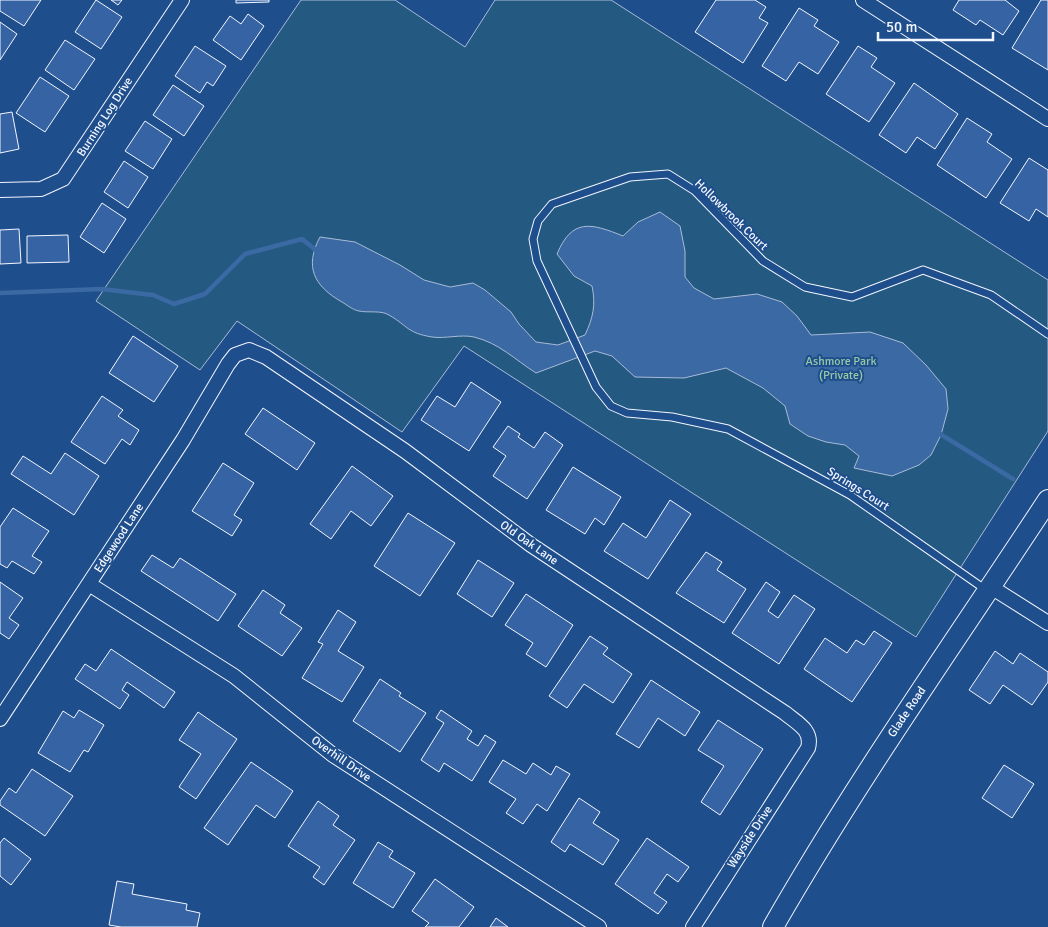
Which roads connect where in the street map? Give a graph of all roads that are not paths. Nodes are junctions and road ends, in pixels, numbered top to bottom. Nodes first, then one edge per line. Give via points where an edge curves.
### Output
1 (182, 0) edge
2 (863, 0) edge
3 (1048, 119) edge
4 (0, 190) edge
5 (1048, 334) edge
6 (235, 355) joint
7 (708, 424) joint
8 (1048, 500) edge
9 (88, 584) junction
10 (990, 589) junction
11 (1048, 623) edge
12 (0, 719) edge
13 (808, 748) joint
14 (599, 927) edge
15 (693, 927) edge
16 (773, 927) edge

1 - 4 street, Burning Log Drive via 63,179 41,189
2 - 3 street
5 - 7 lane, Hollowbrook Court via 992,295 923,270 852,297 804,287 763,261 694,191 668,174 630,177 552,204 538,221 533,239 537,260 596,387 611,406 627,413 672,416
6 - 9 street, Edgewood Lane
6 - 13 street, Old Oak Lane via 249,350 266,357 396,446 531,546 785,713 807,731
7 - 10 lane, Springs Court via 728,429 850,495
8 - 10 main road, Glade Road
9 - 12 street, Edgewood Lane
9 - 14 street, Overhill Drive via 234,676 332,755
10 - 11 street
10 - 16 main road, Glade Road via 879,754
13 - 15 street, Wayside Drive

